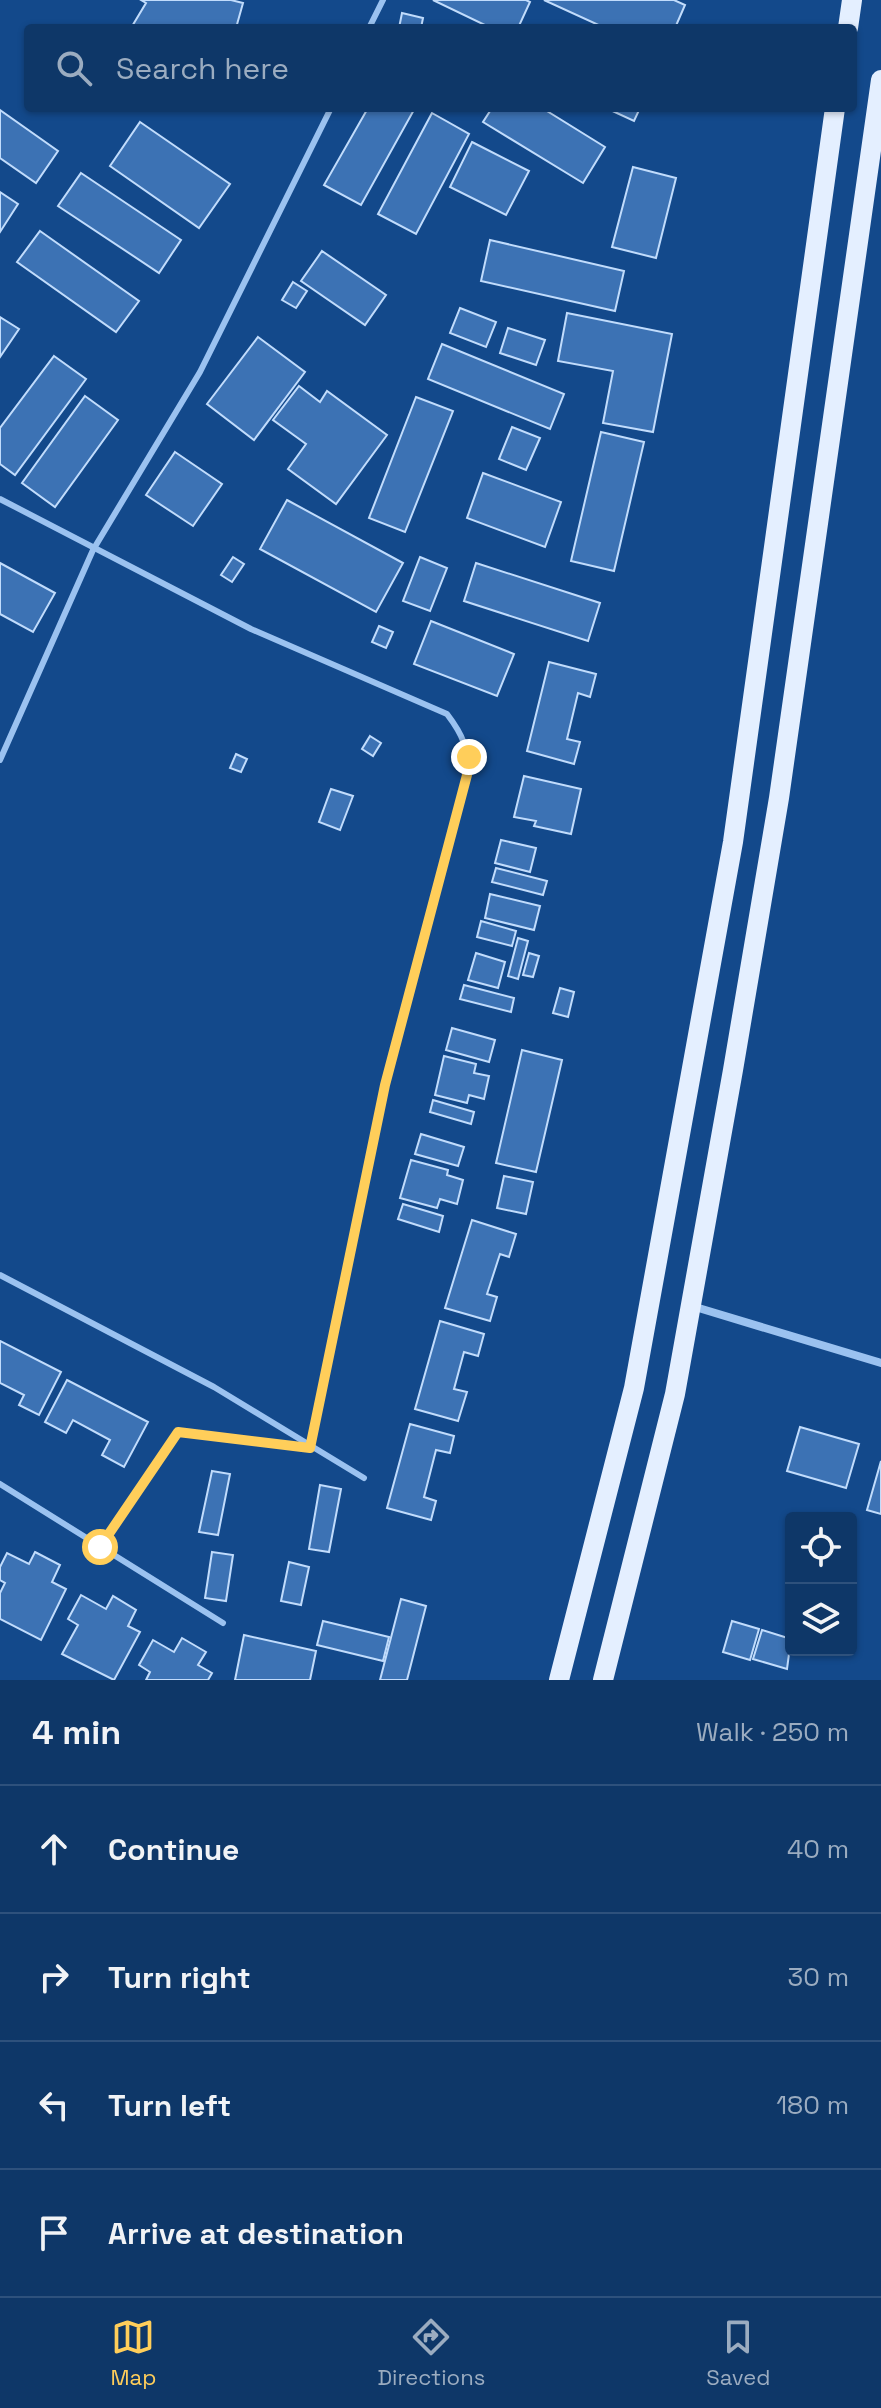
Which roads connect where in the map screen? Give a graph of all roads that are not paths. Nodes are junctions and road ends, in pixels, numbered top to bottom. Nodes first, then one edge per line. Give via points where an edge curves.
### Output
1 (383, 0) edge
2 (852, 0) edge
3 (371, 24) edge
4 (849, 24) edge
5 (881, 80) edge
6 (329, 112) edge
7 (834, 112) edge
8 (0, 499) edge
9 (93, 550) junction
10 (0, 760) edge
11 (0, 1275) edge
12 (691, 1306) junction
13 (881, 1363) edge
14 (310, 1448) junction
15 (364, 1478) dead end
16 (0, 1484) edge
17 (100, 1547) junction
18 (223, 1623) dead end
19 (559, 1680) edge
20 (603, 1680) edge

1 - 3 lane
2 - 4 main road
5 - 12 main road via 779,798
6 - 9 lane via 200,372
7 - 19 main road via 733,842 634,1388
8 - 9 lane
9 - 10 lane
9 - 14 lane via 251,629 447,714 465,740 467,775 385,1085
11 - 14 lane via 214,1387
12 - 13 street
12 - 20 main road via 675,1394
14 - 15 lane
14 - 17 lane via 178,1432
16 - 17 lane
17 - 18 lane

